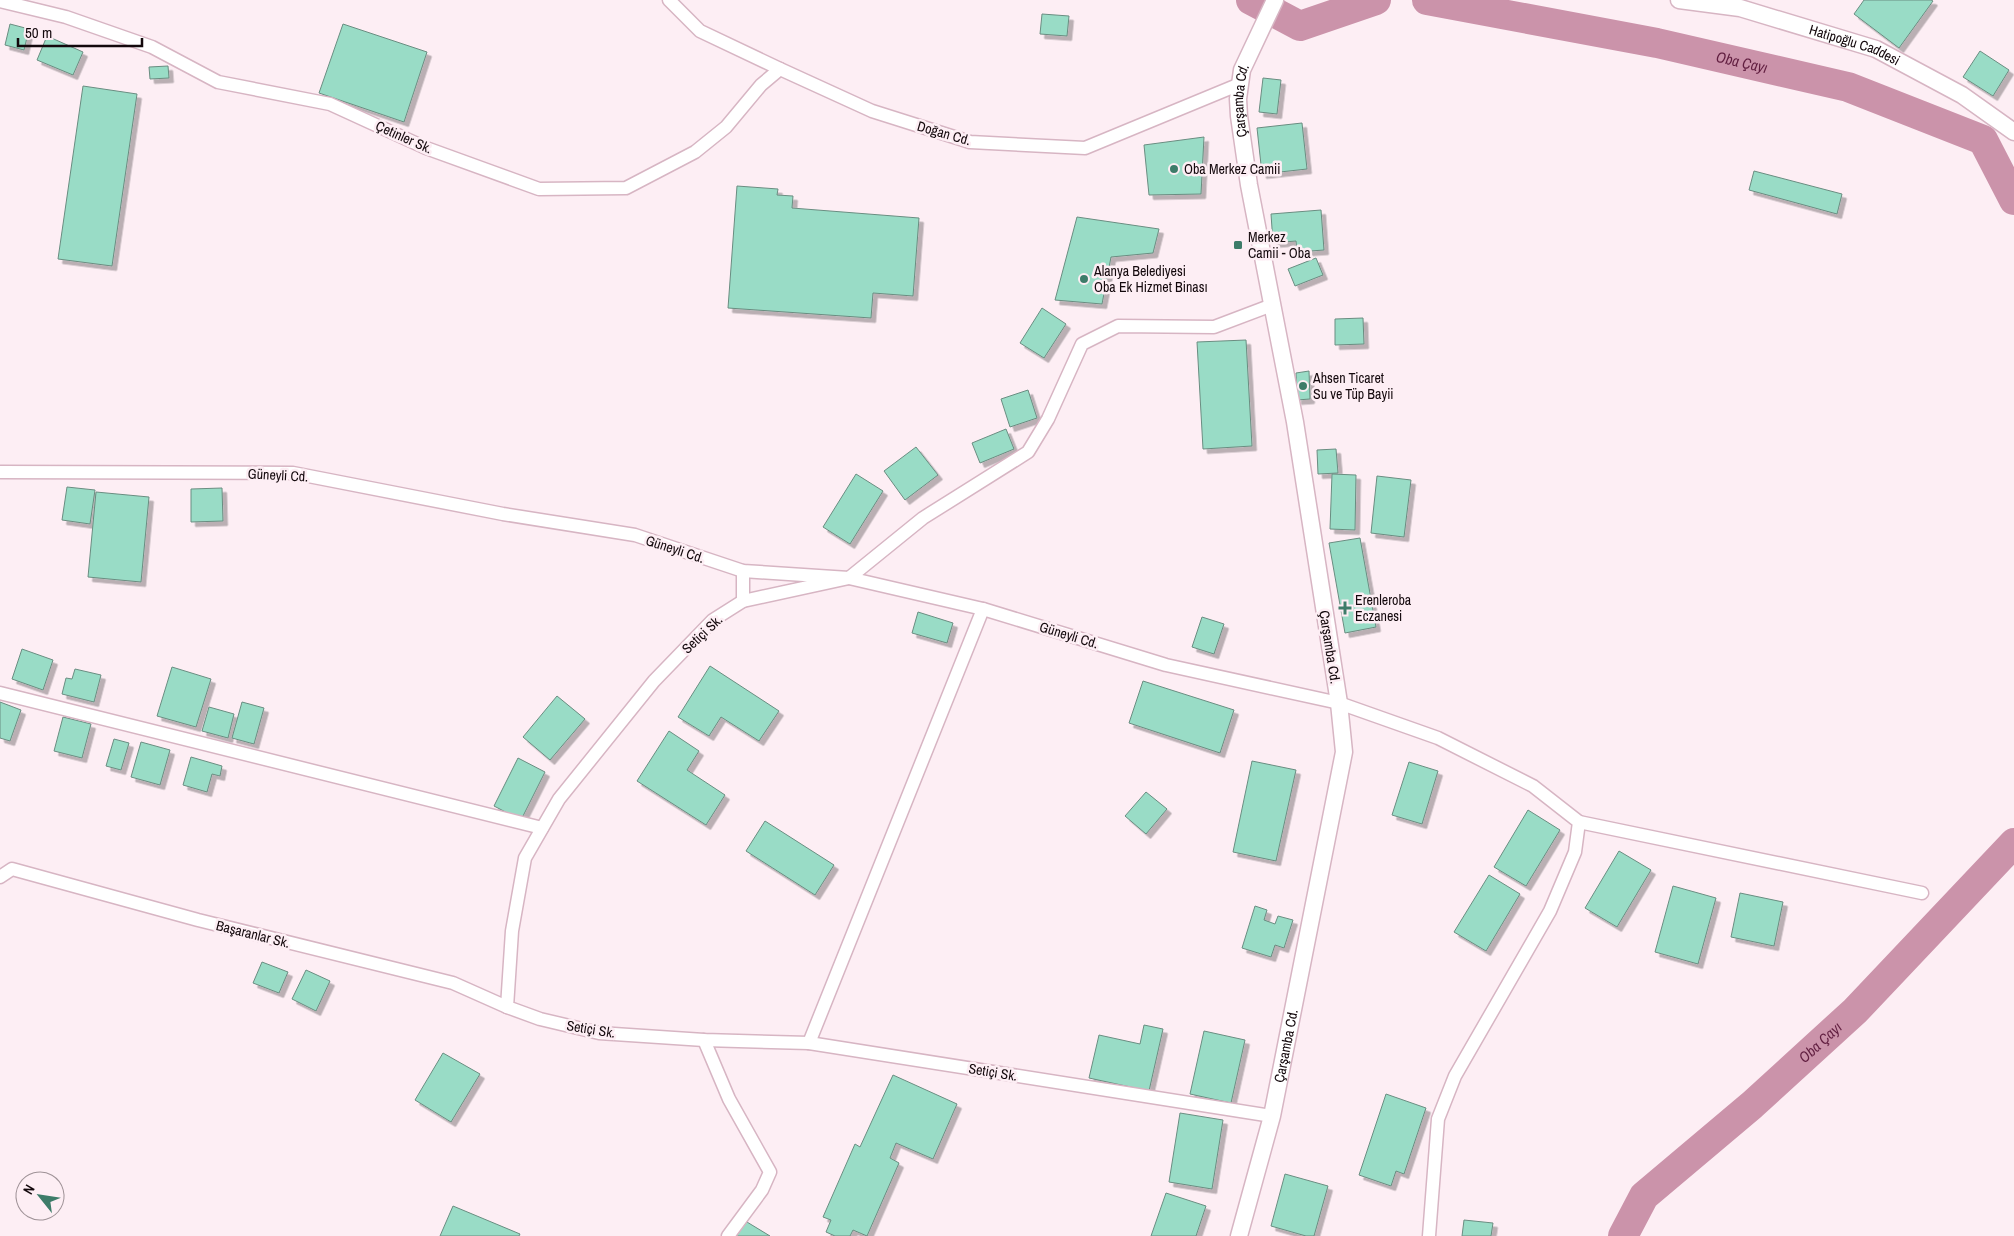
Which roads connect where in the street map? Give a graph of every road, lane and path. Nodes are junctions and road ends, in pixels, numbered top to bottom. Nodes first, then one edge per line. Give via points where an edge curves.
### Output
1 (668, 0) edge
2 (1275, 0) edge
3 (1681, 0) edge
4 (0, 1) edge
5 (780, 69) junction
6 (1240, 84) junction
7 (2014, 132) edge
8 (1272, 305) junction
9 (0, 472) edge
10 (743, 571) junction
11 (849, 578) junction
12 (743, 601) junction
13 (983, 609) junction
14 (0, 693) edge
15 (1339, 703) junction
16 (1579, 822) junction
17 (542, 828) junction
18 (0, 877) edge
19 (1922, 893) dead end
20 (507, 1007) junction
21 (704, 1040) junction
22 (809, 1043) junction
23 (1272, 1116) junction
24 (728, 1236) edge
25 (1239, 1236) edge
26 (1429, 1236) edge

1 - 5 street, Doğan Cd. via 700,31
2 - 6 street, Çarşamba Cd. via 1248,55
3 - 7 street, Hatipoğlu Caddesi via 1740,8 1876,49 1962,95
4 - 5 street, Çetinler Sk. via 66,17 152,47 218,82 330,104 426,148 539,189 626,188 695,152 726,127 761,85
5 - 6 street, Doğan Cd. via 872,111 970,142 1085,148
6 - 8 street, Çarşamba Cd. via 1238,99 1249,185
8 - 11 street via 1214,327 1118,326 1082,344 1048,419 1028,452 923,518
8 - 15 street, Çarşamba Cd. via 1295,422
9 - 10 street, Güneyli Cd. via 293,473 635,536
10 - 11 street, Güneyli Cd.
10 - 12 street
11 - 12 street, Setiçi Sk.
11 - 13 street, Güneyli Cd.
12 - 17 street, Setiçi Sk. via 713,620 654,681 559,800
13 - 15 street, Güneyli Cd. via 1166,665
13 - 22 street
14 - 17 street
15 - 16 street, Güneyli Cd. via 1438,738 1533,786
15 - 23 street, Çarşamba Cd. via 1344,752
16 - 19 street
16 - 26 street via 1575,852 1550,911 1455,1076 1438,1119
17 - 20 street, Setiçi Sk. via 525,858 512,931
18 - 20 street, Başaranlar Sk. via 12,869 198,920 453,983
20 - 21 street, Setiçi Sk. via 540,1020 599,1033
21 - 22 street, Setiçi Sk.
21 - 24 street via 729,1099 770,1172 762,1190
22 - 23 street, Setiçi Sk.
23 - 25 street, Çarşamba Cd.

